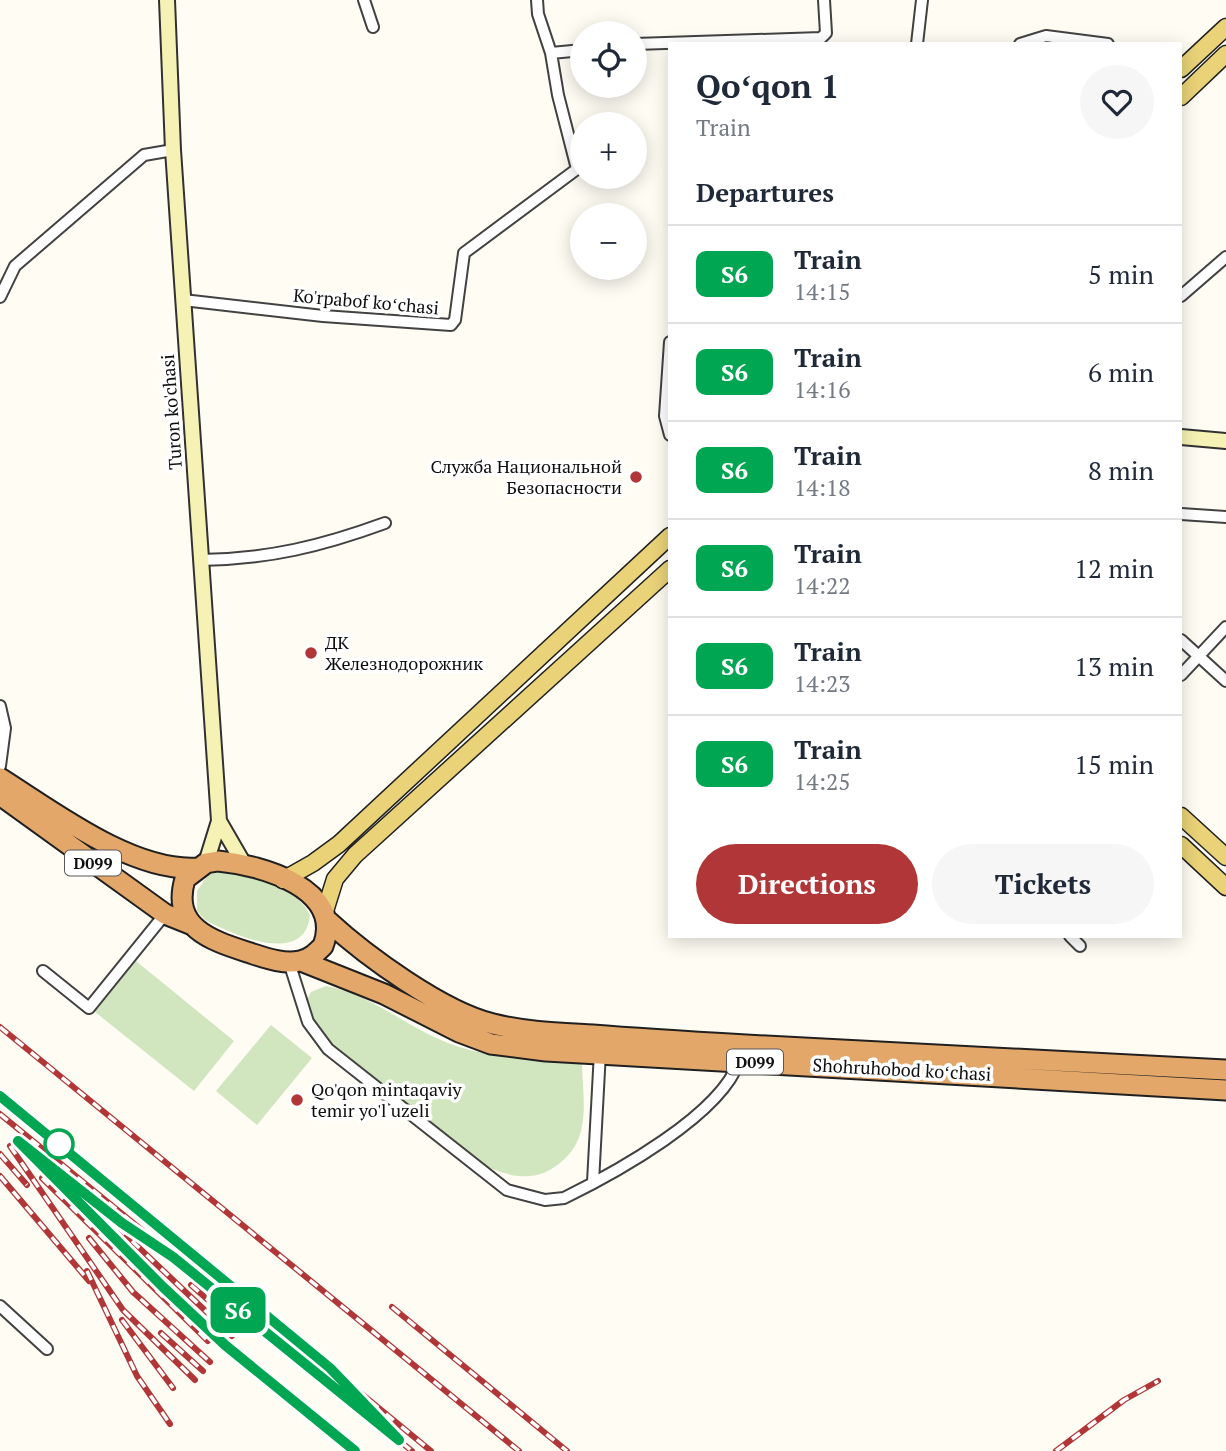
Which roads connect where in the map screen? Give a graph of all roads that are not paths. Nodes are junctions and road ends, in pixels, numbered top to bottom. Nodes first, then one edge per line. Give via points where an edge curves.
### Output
1 (167, 0) edge
2 (364, 0) edge
3 (537, 0) edge
4 (824, 0) edge
5 (922, 0) edge
6 (373, 27) dead end
7 (1226, 27) edge
8 (697, 42) edge
9 (917, 42) edge
10 (1026, 42) edge
11 (1098, 42) edge
12 (668, 43) edge
13 (647, 44) edge
14 (570, 51) edge
15 (551, 53) junction
16 (1226, 54) edge
17 (1182, 68) edge
18 (1182, 96) edge
19 (173, 150) junction
20 (1226, 257) edge
21 (1182, 295) edge
22 (0, 297) edge
23 (184, 300) junction
24 (668, 379) edge
25 (668, 425) edge
26 (1182, 437) edge
27 (1226, 441) edge
28 (1182, 514) edge
29 (1226, 517) edge
30 (385, 523) dead end
31 (668, 538) edge
32 (201, 561) junction
33 (668, 571) edge
34 (1226, 627) edge
35 (1182, 641) edge
36 (1199, 656) junction
37 (1182, 675) edge
38 (1226, 681) edge
39 (0, 706) edge
40 (0, 766) edge
41 (0, 778) edge
42 (0, 795) edge
43 (1182, 817) edge
44 (219, 821) junction
45 (1182, 846) edge
46 (1226, 857) edge
47 (201, 866) junction
48 (244, 866) junction
49 (276, 877) junction
50 (1226, 887) edge
51 (165, 914) junction
52 (326, 916) junction
53 (190, 923) junction
54 (1072, 938) edge
55 (1080, 946) dead end
56 (295, 962) junction
57 (43, 971) dead end
58 (601, 1045) junction
59 (739, 1061) junction
60 (1226, 1070) edge
61 (1226, 1090) edge
62 (593, 1182) junction
63 (0, 1306) edge
64 (47, 1349) dead end

1 - 19 main road, Turon ko'chasi
2 - 6 street
3 - 15 street, Ko'rpabof koʻchasi
4 - 8 street via 826,33 821,38
5 - 9 street
7 - 17 main road
10 - 11 street via 1046,36
12 - 13 street
14 - 15 street
15 - 23 street, Ko'rpabof koʻchasi via 577,169 464,253 451,325
16 - 18 main road
19 - 22 street via 144,155 15,266
19 - 23 main road, Turon ko'chasi
20 - 21 street
23 - 32 main road, Turon ko'chasi
24 - 25 street
26 - 27 main road
28 - 29 street
30 - 32 street via 283,554
31 - 49 main road via 339,844 313,863
32 - 44 main road, Turon ko'chasi
33 - 52 main road via 355,855 335,879
34 - 36 street
35 - 36 street
36 - 37 street
36 - 38 street
39 - 40 street via 5,728
41 - 47 highway, D099 via 112,845 163,867
42 - 51 highway, D099
43 - 46 main road
44 - 47 main road, Turon ko'chasi
44 - 48 main road, Turon ko'chasi
45 - 50 main road
47 - 48 highway, D099 via 218,862
47 - 53 highway via 185,879 182,891
48 - 49 highway, D099
49 - 52 highway, D099 via 308,890
51 - 53 highway, D099
51 - 57 street via 89,1008
52 - 56 highway via 323,946
52 - 58 highway, Shohruhobod koʻchasi / D099 via 351,942 393,971 468,1014 492,1024
53 - 56 highway, D099 via 210,939
54 - 55 street
56 - 58 highway, Shohruhobod koʻchasi / D099 via 384,994 491,1044 546,1051
56 - 62 street via 308,1022 328,1049 491,1180 507,1190 545,1200 564,1198
58 - 59 highway, Shohruhobod koʻchasi / D099
58 - 60 highway, Shohruhobod koʻchasi / D099
58 - 62 street
59 - 61 highway, Shohruhobod koʻchasi / D099
59 - 62 street via 733,1078 682,1128
63 - 64 street

